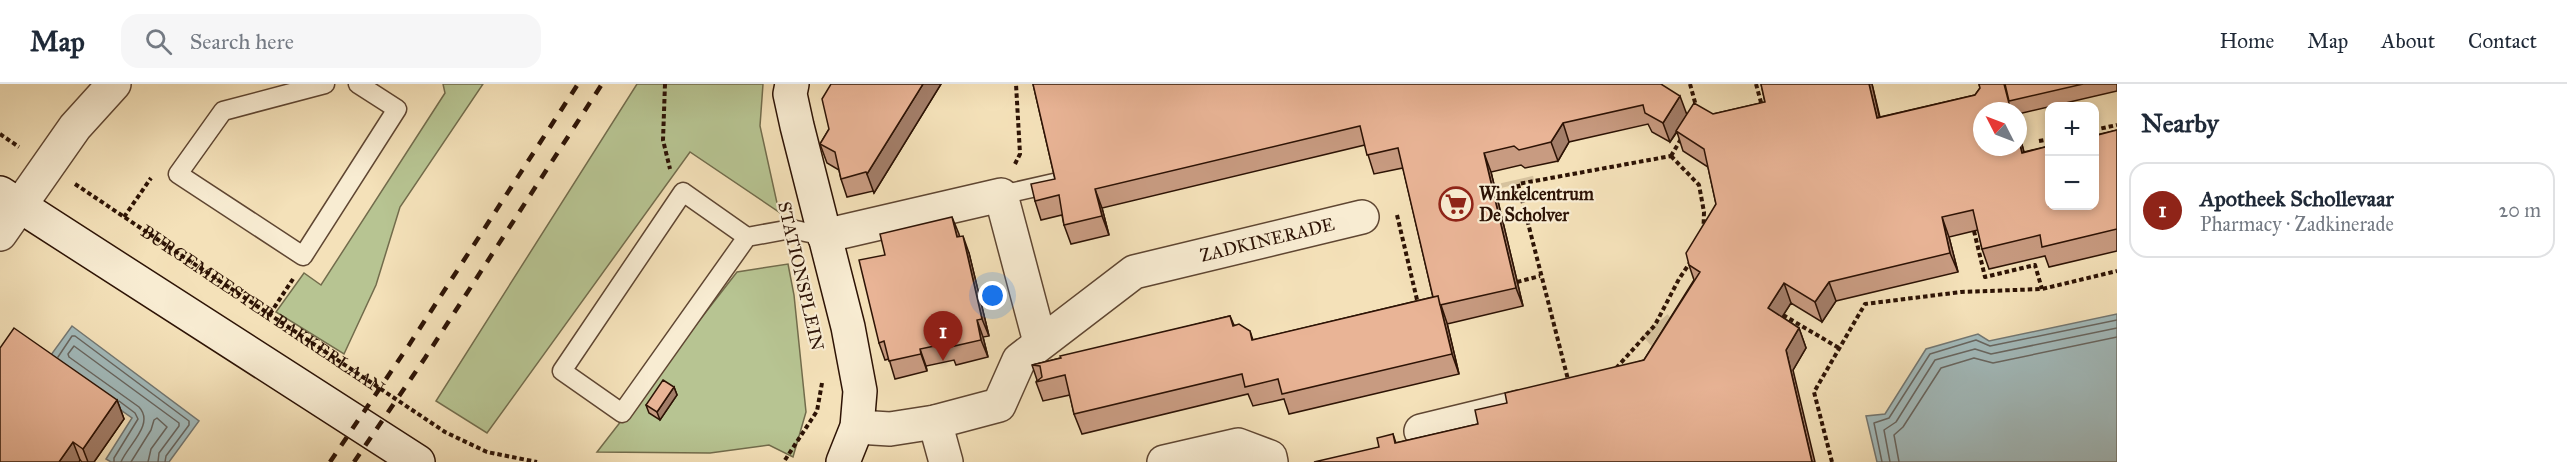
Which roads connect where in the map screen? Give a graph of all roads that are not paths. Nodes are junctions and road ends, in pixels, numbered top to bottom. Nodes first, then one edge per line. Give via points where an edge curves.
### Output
1 (114, 84) edge
2 (325, 84) edge
3 (358, 84) edge
4 (792, 84) edge
5 (289, 89) edge
6 (1059, 182) edge
7 (1001, 195) junction
8 (10, 199) edge
9 (1362, 217) road end
10 (0, 234) edge
11 (824, 236) junction
12 (747, 237) junction
13 (1040, 342) junction
14 (1548, 400) edge
15 (934, 422) junction
16 (857, 427) junction
17 (1422, 431) dead end
18 (418, 462) edge
19 (843, 462) edge
20 (946, 462) edge
21 (1164, 462) edge
22 (1271, 462) edge

1 - 8 street via 47,165
2 - 5 lane
3 - 5 lane via 397,109 303,256 178,174 223,111
4 - 11 street, STATIONSPLEIN via 796,126
6 - 7 lane
7 - 11 street
7 - 13 street
8 - 10 street
8 - 18 street
9 - 13 street, ZADKINERADE via 1134,272
11 - 12 lane via 791,229
11 - 16 street, STATIONSPLEIN via 860,392
12 - 12 lane via 683,192 562,371 622,413
13 - 15 street, ZADKINERADE via 1019,360 999,405
14 - 17 street
15 - 16 street, ZADKINERADE via 890,429
15 - 20 street
16 - 19 street, STATIONSPLEIN
21 - 22 street via 1238,445 1270,458

